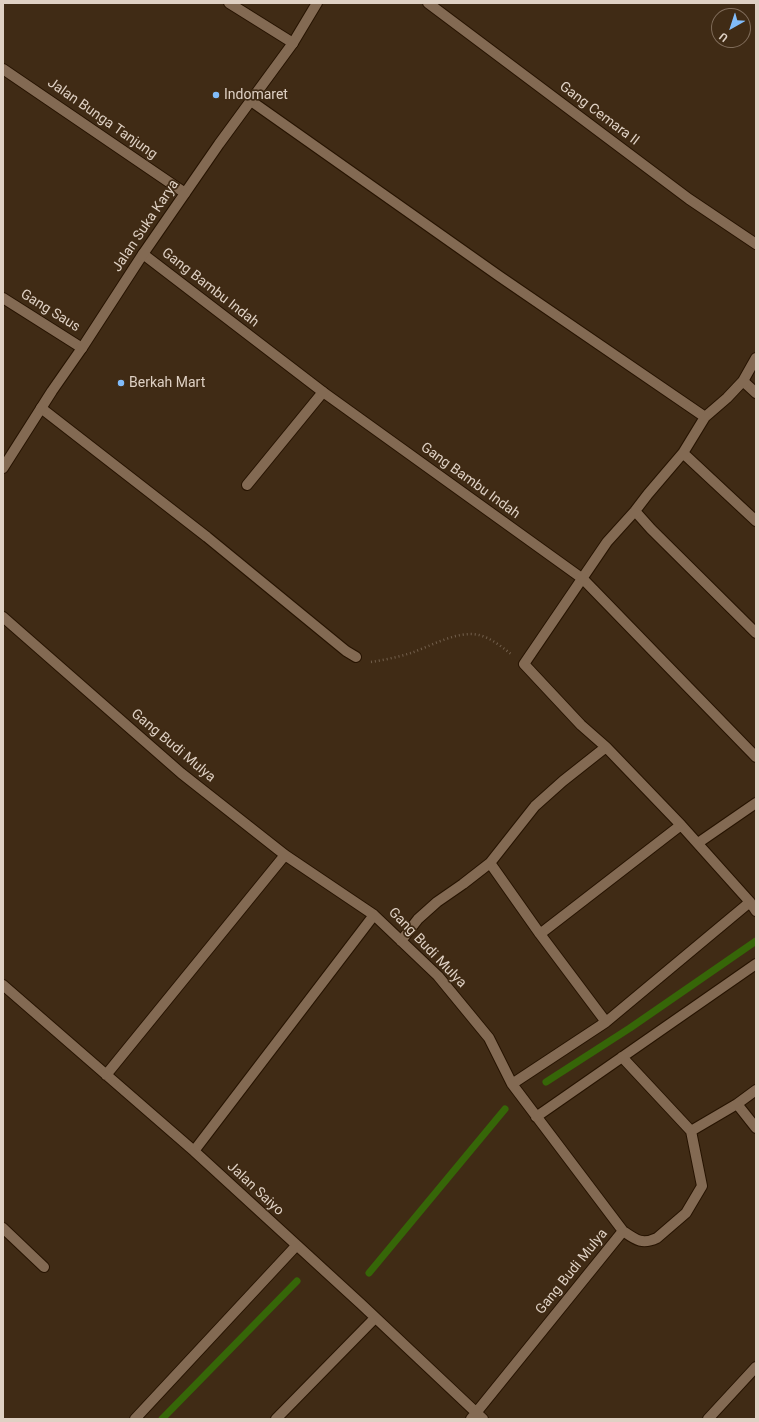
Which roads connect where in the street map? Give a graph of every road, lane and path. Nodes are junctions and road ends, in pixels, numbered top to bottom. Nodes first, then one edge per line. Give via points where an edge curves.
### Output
1 (229, 3) edge
2 (317, 3) edge
3 (428, 3) edge
4 (293, 42) junction
5 (3, 69) edge
6 (251, 101) junction
7 (184, 193) junction
8 (756, 244) edge
9 (143, 254) junction
10 (3, 298) edge
11 (82, 348) junction
12 (756, 358) edge
13 (743, 381) junction
14 (323, 392) junction
15 (756, 393) edge
16 (41, 408) junction
17 (705, 417) junction
18 (683, 453) junction
19 (3, 468) edge
20 (247, 484) dead end
21 (635, 511) junction
22 (756, 521) edge
23 (583, 579) junction
24 (3, 617) edge
25 (756, 633) edge
26 (356, 657) joint
27 (524, 664) junction
28 (606, 747) junction
29 (756, 757) edge
30 (756, 803) edge
31 (681, 825) junction
32 (698, 843) junction
33 (285, 855) junction
34 (490, 863) junction
35 (750, 902) junction
36 (756, 911) edge
37 (374, 915) junction
38 (540, 934) junction
39 (400, 940) junction
40 (756, 964) edge
41 (4, 987) edge
42 (606, 1022) junction
43 (622, 1057) junction
44 (106, 1075) junction
45 (512, 1084) junction
46 (756, 1090) edge
47 (737, 1104) junction
48 (536, 1117) junction
49 (756, 1128) edge
50 (690, 1131) junction
51 (194, 1151) junction
52 (3, 1228) edge
53 (623, 1231) junction
54 (296, 1246) junction
55 (44, 1267) dead end
56 (375, 1318) junction
57 (756, 1367) edge
58 (476, 1417) edge
59 (135, 1419) edge
60 (276, 1419) edge
61 (708, 1419) edge

1 - 4 street
2 - 4 street, Jalan Suka Karya
3 - 8 street, Gang Cemara II via 689,199
4 - 6 street, Jalan Suka Karya
5 - 7 street, Jalan Bunga Tanjung
6 - 7 street, Jalan Suka Karya
6 - 17 street
7 - 9 street, Jalan Suka Karya
9 - 11 street, Jalan Suka Karya
9 - 14 street, Gang Bambu Indah
10 - 11 street, Gang Saus
11 - 16 street, Jalan Suka Karya
12 - 13 street
13 - 15 street
13 - 17 street
14 - 20 street
14 - 23 street, Gang Bambu Indah
16 - 19 street, Jalan Suka Karya
16 - 26 street
17 - 18 street
18 - 21 street
18 - 22 street
21 - 23 street via 608,542
21 - 25 street
23 - 27 street
23 - 29 street, Gang Bambu Indah
24 - 33 street, Gang Budi Mulya via 181,772
26 - 27 path via 372,662 410,653 467,634 488,639
27 - 28 street via 581,725
28 - 31 street
28 - 34 street via 535,806
30 - 32 street
31 - 32 street
31 - 38 street
32 - 35 street
33 - 37 street, Gang Budi Mulya
33 - 44 street
34 - 38 street
34 - 39 street via 437,902
35 - 36 street
35 - 42 street
37 - 39 street, Gang Budi Mulya
37 - 51 street
38 - 42 street
39 - 45 street, Gang Budi Mulya via 438,976 489,1038
40 - 43 street
41 - 44 street, Jalan Saiyo
42 - 45 street
43 - 48 street
43 - 50 street
44 - 51 street, Jalan Saiyo
45 - 48 street, Gang Budi Mulya
46 - 47 street
47 - 49 street
47 - 50 street
48 - 53 street, Gang Budi Mulya
50 - 53 street via 702,1186 686,1213 652,1240 639,1242
51 - 54 street, Jalan Saiyo
52 - 55 street
53 - 58 street, Gang Budi Mulya
54 - 56 street, Jalan Saiyo
54 - 59 street
56 - 58 street, Jalan Saiyo
56 - 60 street
57 - 61 street

